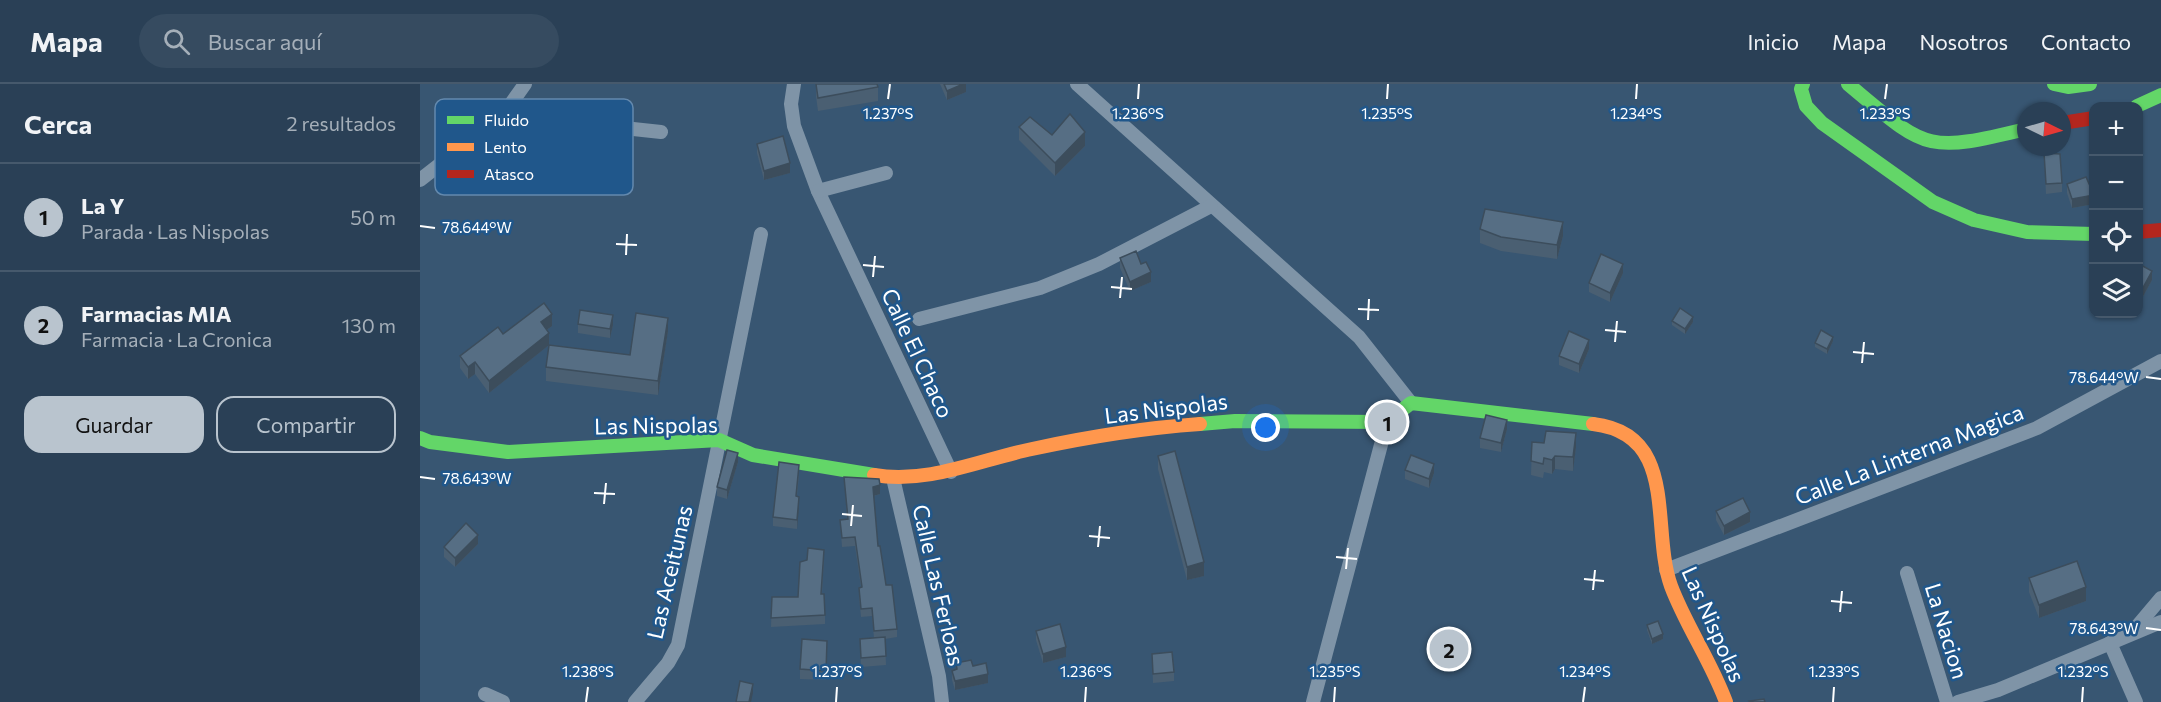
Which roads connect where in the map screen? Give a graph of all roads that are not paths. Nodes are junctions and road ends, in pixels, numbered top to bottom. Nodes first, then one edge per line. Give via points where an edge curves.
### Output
1 (525, 84) edge
2 (794, 84) edge
3 (1077, 84) edge
4 (1803, 84) edge
5 (1848, 84) edge
6 (2054, 84) edge
7 (2090, 84) edge
8 (2161, 95) edge
9 (514, 99) edge
10 (2143, 103) edge
11 (2089, 119) edge
12 (2071, 122) edge
13 (633, 129) edge
14 (2017, 131) edge
15 (661, 132) dead end
16 (435, 168) edge
17 (886, 173) dead end
18 (420, 180) edge
19 (818, 191) junction
20 (1211, 206) junction
21 (2161, 230) edge
22 (2143, 231) edge
23 (761, 234) dead end
24 (2089, 234) edge
25 (919, 319) dead end
26 (2161, 362) edge
27 (1411, 403) junction
28 (1387, 422) junction
29 (420, 438) edge
30 (718, 440) junction
31 (951, 472) junction
32 (893, 477) junction
33 (1666, 570) junction
34 (1907, 573) dead end
35 (2161, 598) edge
36 (2161, 622) edge
37 (2133, 632) junction
38 (2110, 643) junction
39 (485, 694) dead end
40 (503, 702) edge
41 (635, 702) edge
42 (942, 702) edge
43 (1313, 702) edge
44 (1726, 702) edge
45 (1947, 702) edge
46 (1958, 702) edge
47 (2136, 702) edge

1 - 9 street
2 - 19 street, Calle El Chaco via 794,126
3 - 20 street
4 - 24 street via 1806,106 1822,123 1933,202 1974,220 2026,232
5 - 14 street via 1910,135 1928,141 1961,144
6 - 7 street
8 - 10 street
11 - 12 street
13 - 15 street
16 - 18 street
17 - 19 street
19 - 31 street, Calle El Chaco
20 - 25 street via 1099,264 1040,288
20 - 27 street via 1359,337
21 - 22 street
23 - 30 street, Las Aceitunas
26 - 33 street, Calle La Linterna Magica via 2037,428
27 - 28 street
27 - 33 street, Las Nispolas via 1578,422 1623,431 1648,457 1656,479
28 - 31 street, Las Nispolas via 1235,421 1157,427 1030,449
28 - 43 street
29 - 30 street, Las Nispolas via 508,452
30 - 32 street, Las Nispolas via 753,455
30 - 41 street, Las Aceitunas via 678,645
31 - 32 street, Las Nispolas
32 - 42 street, Calle Las Ferloas
33 - 44 street, Las Nispolas
34 - 45 street, La Nacion
35 - 37 street
36 - 37 street
37 - 38 street
38 - 46 street via 1998,690
38 - 47 street
39 - 40 street

